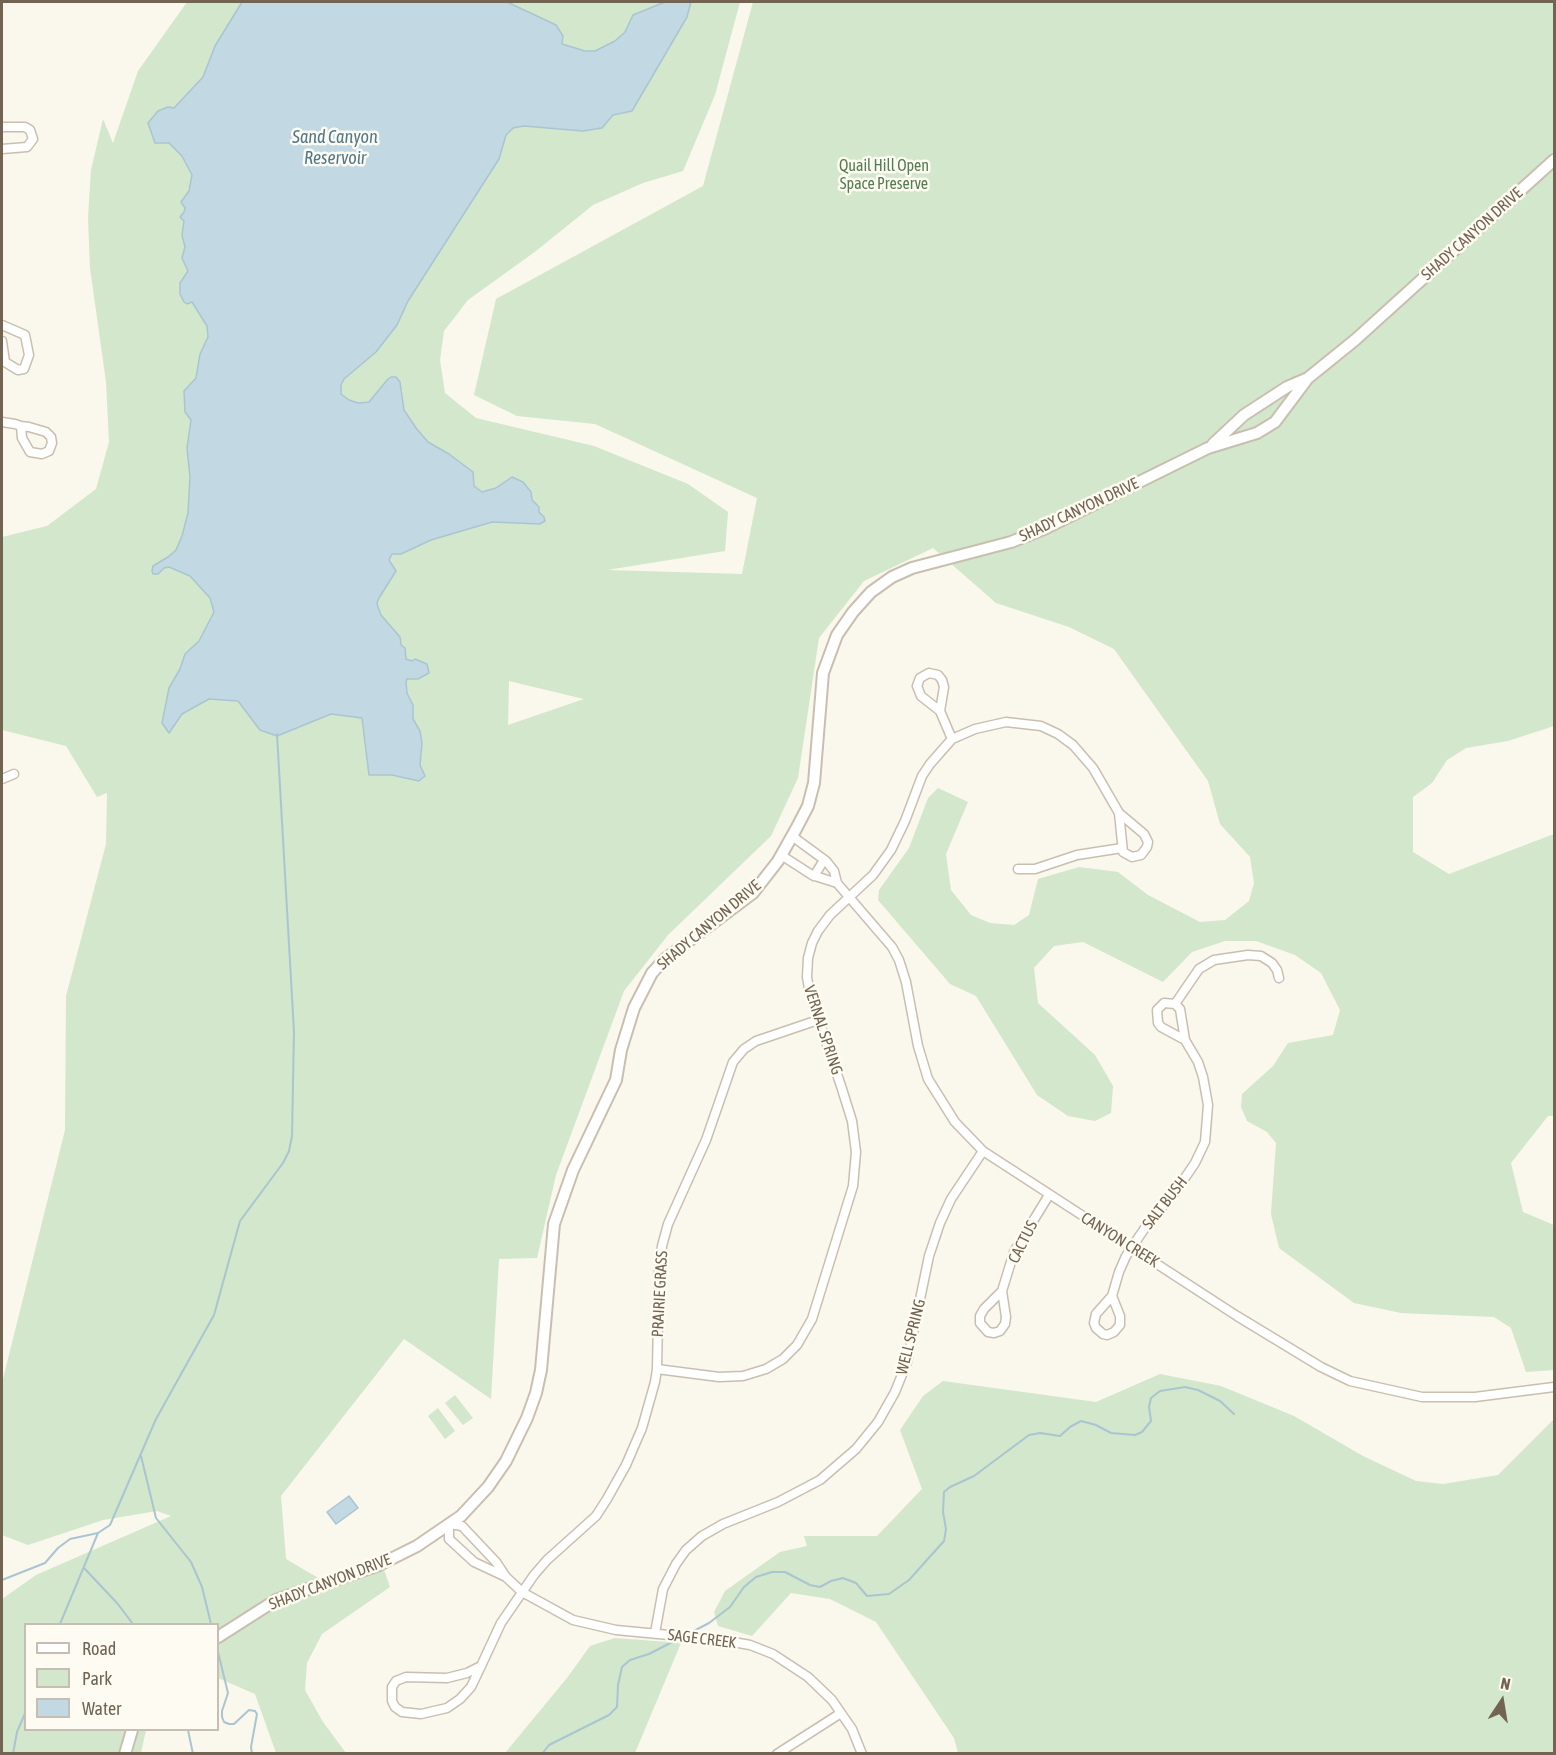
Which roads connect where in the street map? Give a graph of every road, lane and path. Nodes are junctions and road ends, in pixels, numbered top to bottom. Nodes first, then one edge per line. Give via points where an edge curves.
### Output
1 (2, 127) edge
2 (2, 149) edge
3 (1554, 160) edge
4 (2, 325) edge
5 (2, 342) edge
6 (1308, 378) junction
7 (2, 422) edge
8 (21, 426) dead end
9 (1208, 448) junction
10 (940, 711) dead end
11 (952, 739) junction
12 (14, 774) dead end
13 (2, 778) edge
14 (1119, 813) junction
15 (792, 836) junction
16 (1122, 848) junction
17 (781, 855) junction
18 (825, 860) junction
19 (1018, 869) dead end
20 (814, 876) junction
21 (837, 883) junction
22 (849, 896) junction
23 (1279, 978) dead end
24 (1175, 1004) junction
25 (818, 1020) junction
26 (1185, 1040) junction
27 (984, 1151) junction
28 (1049, 1195) junction
29 (1132, 1246) junction
30 (1002, 1291) junction
31 (1112, 1296) dead end
32 (657, 1369) junction
33 (1554, 1387) edge
34 (449, 1524) junction
35 (484, 1549) junction
36 (474, 1562) junction
37 (506, 1577) junction
38 (522, 1592) junction
39 (655, 1633) junction
40 (219, 1636) edge
41 (481, 1666) junction
42 (841, 1713) junction
43 (132, 1731) edge
44 (125, 1754) edge
45 (777, 1754) edge
46 (862, 1754) edge

1 - 2 street via 26,127 33,139 27,147
3 - 6 street, SHADY CANYON DRIVE via 1379,320
4 - 5 street via 25,335 29,355 24,369 18,370 5,362
6 - 9 street via 1244,416
6 - 9 street via 1275,422 1257,433
7 - 8 street
9 - 15 street, SHADY CANYON DRIVE via 1044,529 1011,542 912,568 871,592 837,635 823,673 814,783 808,806
10 - 11 street
11 - 14 street, VERNAL SPRING via 991,724 1041,726 1058,734 1083,756
11 - 22 street, VERNAL SPRING via 922,776 891,850 873,875
12 - 13 street
14 - 16 street, VERNAL SPRING
14 - 16 street, VERNAL SPRING via 1148,842 1145,852 1137,856 1128,855
15 - 17 street, SHADY CANYON DRIVE
15 - 18 street, CANYON CREEK
16 - 19 street via 1077,855 1035,869
17 - 20 street
17 - 34 street, SHADY CANYON DRIVE via 753,893 665,959 641,991 621,1050 616,1080 573,1170 554,1224 541,1370 527,1418 488,1487
18 - 20 street
18 - 21 street, CANYON CREEK
20 - 21 street
21 - 22 street, CANYON CREEK
22 - 25 street, VERNAL SPRING via 830,915 812,943 807,977
22 - 27 street, CANYON CREEK via 883,934 899,960 928,1078 955,1122
23 - 24 street via 1272,963 1261,956 1214,960 1199,969
24 - 26 street, SALT BUSH via 1180,1009
24 - 26 street via 1160,1006 1158,1023
25 - 32 street, PRAIRIE GRASS via 756,1041 733,1062 662,1246
25 - 32 street, VERNAL SPRING via 852,1121 856,1152 853,1186 812,1319 797,1345 766,1370 719,1377
26 - 29 street, SALT BUSH via 1205,1085 1208,1105 1204,1142 1174,1194
27 - 28 street, CANYON CREEK
27 - 39 street, WELL SPRING via 951,1199 940,1223 929,1256 907,1362 878,1422 856,1449 820,1480 723,1524 686,1550 663,1589
28 - 29 street, CANYON CREEK
28 - 30 street, CACTUS via 1014,1252
29 - 31 street, SALT BUSH
29 - 33 street, CANYON CREEK via 1321,1368 1350,1380 1422,1397 1476,1397
30 - 30 street, CACTUS via 980,1316 980,1323 988,1332 1000,1331 1005,1324
32 - 38 street, PRAIRIE GRASS via 642,1428 607,1499 596,1516 547,1560
34 - 35 street, SAGE CREEK via 462,1526
34 - 36 street, SAGE CREEK via 449,1539
34 - 40 street, SHADY CANYON DRIVE via 379,1566 276,1600
35 - 36 street
35 - 37 street, SAGE CREEK
36 - 37 street, SAGE CREEK
37 - 38 street, SAGE CREEK
38 - 39 street, SAGE CREEK via 573,1620 616,1630
38 - 41 street, PRAIRIE GRASS via 501,1623
39 - 42 street, SAGE CREEK via 722,1640 773,1654 814,1682
41 - 41 street, PRAIRIE GRASS via 471,1687 447,1707 411,1714 395,1707 392,1701 392,1687 406,1677 447,1678
42 - 45 street
42 - 46 street, SAGE CREEK
43 - 44 street

